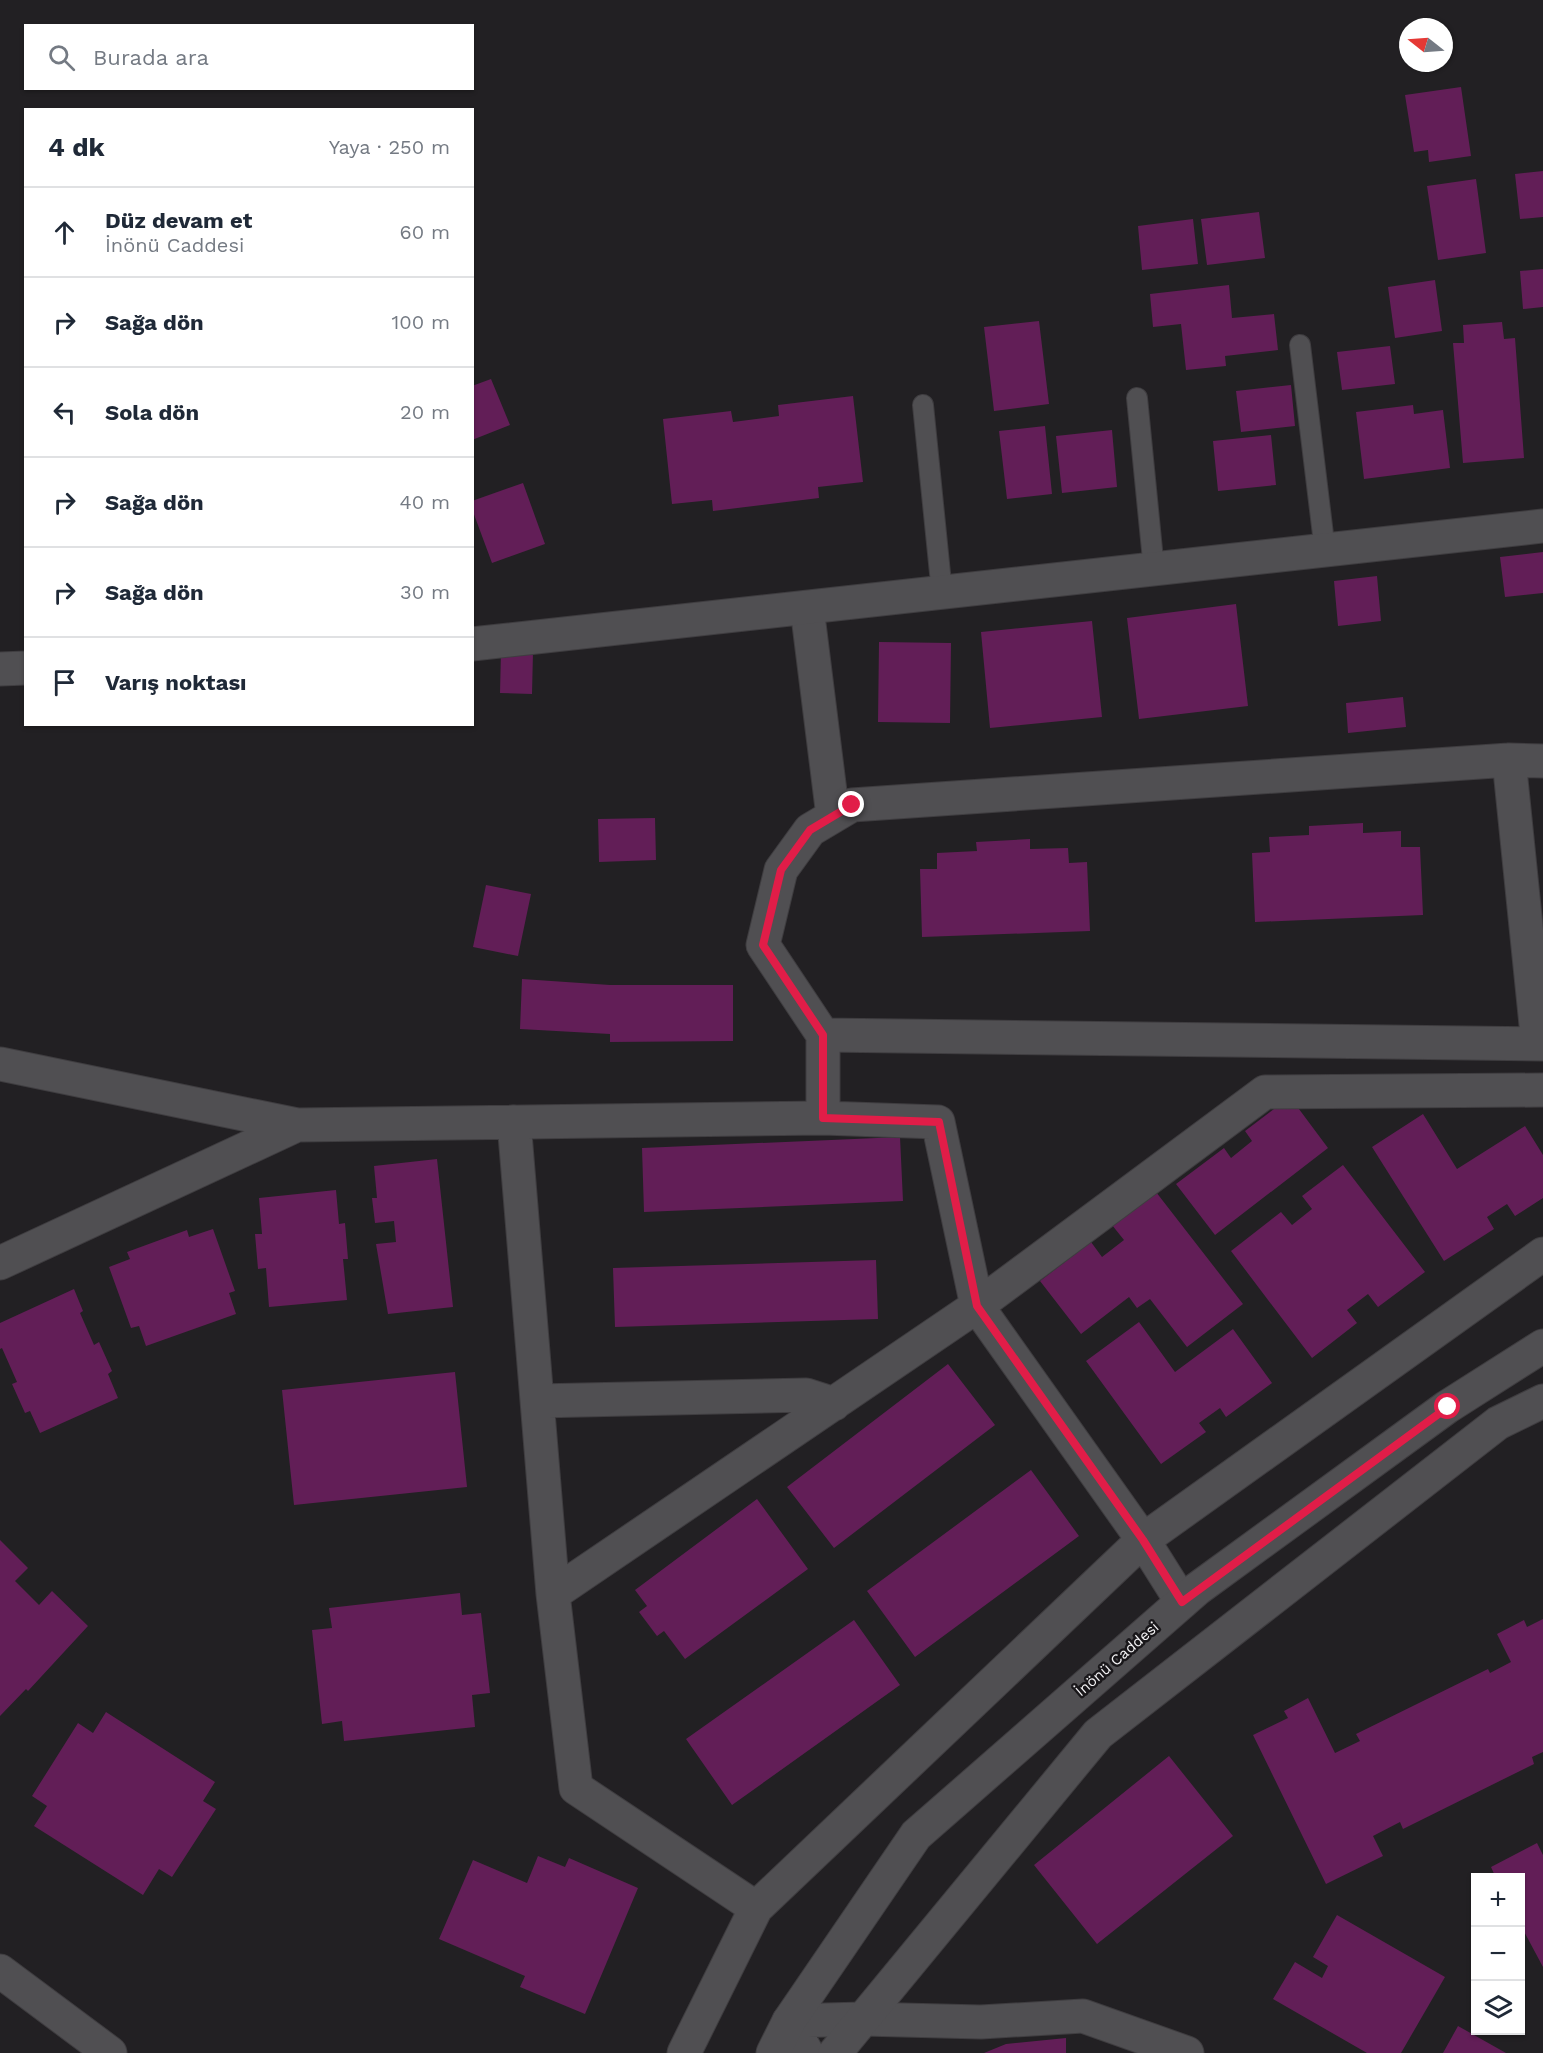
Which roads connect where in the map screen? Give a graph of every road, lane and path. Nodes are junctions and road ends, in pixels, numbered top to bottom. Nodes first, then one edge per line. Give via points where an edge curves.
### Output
1 (1300, 345) dead end
2 (1137, 398) dead end
3 (923, 405) dead end
4 (1543, 526) edge
5 (1325, 551) junction
6 (1154, 570) junction
7 (942, 593) junction
8 (807, 608) junction
9 (474, 644) edge
10 (24, 668) edge
11 (0, 669) edge
12 (1509, 760) junction
13 (1543, 761) edge
14 (833, 816) junction
15 (823, 1035) junction
16 (1541, 1044) edge
17 (0, 1064) edge
18 (1543, 1090) edge
19 (823, 1118) junction
20 (514, 1122) junction
21 (297, 1125) junction
22 (1543, 1254) edge
23 (0, 1263) edge
24 (977, 1306) junction
25 (1543, 1346) edge
26 (537, 1401) junction
27 (1543, 1401) edge
28 (834, 1404) junction
29 (1143, 1540) junction
30 (553, 1594) junction
31 (1182, 1602) junction
32 (756, 1908) junction
33 (0, 1971) edge
34 (863, 2019) junction
35 (789, 2021) junction
36 (110, 2053) edge
37 (684, 2053) edge
38 (773, 2053) edge
39 (807, 2053) edge
40 (835, 2053) edge
41 (1187, 2053) edge

1 - 5 lane
2 - 6 lane
3 - 7 lane
4 - 5 street
5 - 6 street
6 - 7 street
7 - 8 street
8 - 9 street
8 - 14 street
10 - 11 street
12 - 13 street
12 - 14 street via 852,805
12 - 16 street
14 - 15 street via 810,830 781,870 763,945
15 - 16 street
15 - 19 street
17 - 21 street
18 - 24 street via 1265,1092
19 - 20 street
19 - 24 street via 939,1122
20 - 21 street
20 - 26 street
21 - 23 street
22 - 29 street
24 - 28 street
24 - 29 street
25 - 31 street, İnönü Caddesi via 1448,1407
26 - 28 street via 806,1395
26 - 30 street
27 - 34 street via 1497,1423 1098,1734
28 - 30 street
29 - 31 street
29 - 32 street
30 - 32 street via 576,1788
31 - 35 street, İnönü Caddesi via 916,1835
32 - 37 street
33 - 36 street
34 - 35 street
34 - 40 street
34 - 41 street via 981,2022 1083,2016
35 - 38 street, İnönü Caddesi
35 - 39 street

